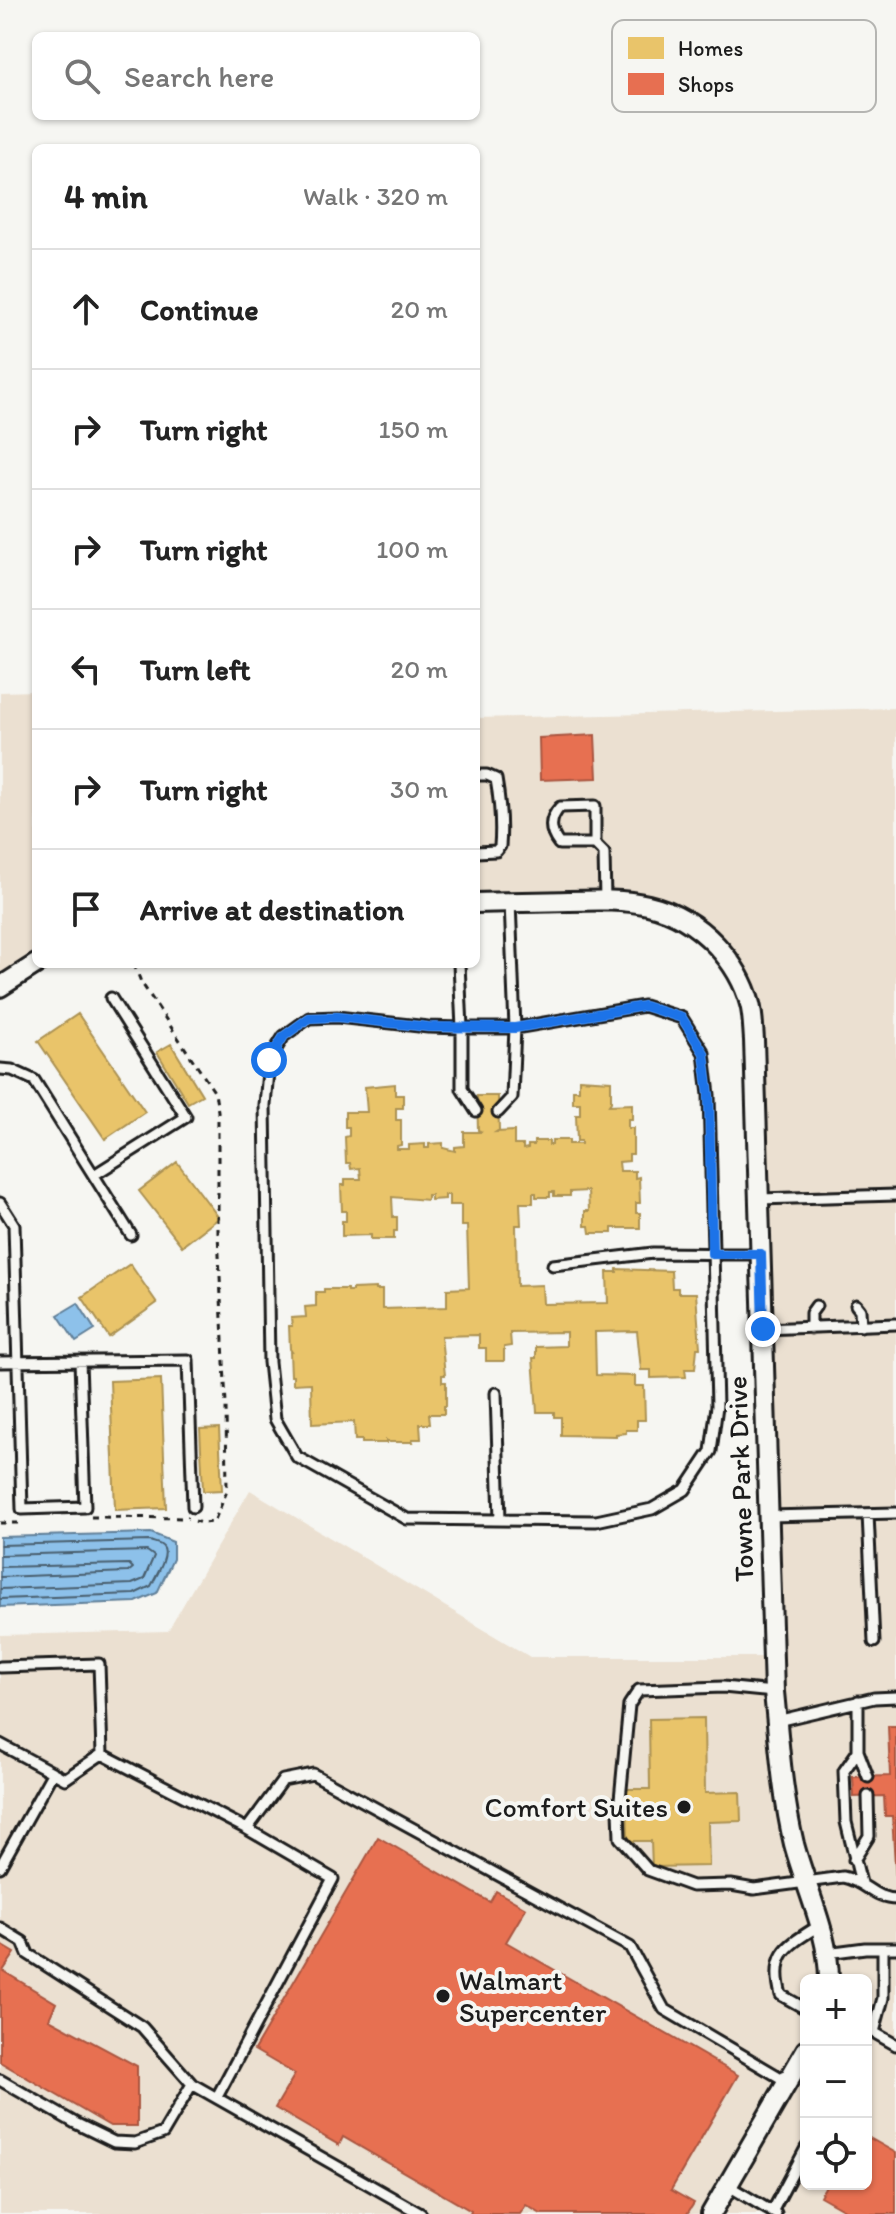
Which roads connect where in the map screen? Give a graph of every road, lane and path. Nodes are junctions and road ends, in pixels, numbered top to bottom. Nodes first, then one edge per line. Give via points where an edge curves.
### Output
1 (480, 775) edge
2 (595, 844) junction
3 (480, 852) edge
4 (605, 900) junction
5 (510, 902) junction
6 (480, 903) edge
7 (32, 967) edge
8 (136, 968) edge
9 (459, 968) edge
10 (0, 987) edge
11 (111, 998) dead end
12 (462, 1028) junction
13 (515, 1028) junction
14 (0, 1069) edge
15 (476, 1111) dead end
16 (498, 1112) dead end
17 (94, 1175) junction
18 (896, 1195) edge
19 (759, 1199) junction
20 (0, 1203) edge
21 (131, 1235) dead end
22 (712, 1254) junction
23 (761, 1254) junction
24 (553, 1265) dead end
25 (856, 1305) dead end
26 (816, 1306) dead end
27 (896, 1324) edge
28 (861, 1326) junction
29 (811, 1328) junction
30 (763, 1329) junction
31 (18, 1361) junction
32 (80, 1361) junction
33 (0, 1362) edge
34 (496, 1393) dead end
35 (193, 1507) dead end
36 (896, 1513) edge
37 (868, 1514) junction
38 (769, 1516) junction
39 (86, 1517) dead end
40 (500, 1520) junction
41 (25, 1522) dead end
42 (0, 1523) edge
43 (874, 1642) dead end
44 (0, 1667) edge
45 (774, 1692) junction
46 (896, 1697) edge
47 (858, 1701) junction
48 (777, 1721) junction
49 (0, 1744) edge
50 (858, 1751) junction
51 (102, 1754) junction
52 (53, 1772) junction
53 (868, 1777) dead end
54 (868, 1796) dead end
55 (247, 1829) junction
56 (854, 1860) junction
57 (0, 1867) edge
58 (806, 1880) junction
59 (861, 1883) junction
60 (896, 1899) edge
61 (820, 1925) junction
62 (0, 1928) edge
63 (883, 1948) junction
64 (896, 1948) edge
65 (827, 1953) junction
66 (829, 1974) edge
67 (800, 2006) edge
68 (872, 2025) edge
69 (872, 2031) edge
70 (896, 2045) edge
71 (800, 2059) edge
72 (0, 2080) edge
73 (786, 2081) junction
74 (192, 2084) junction
75 (217, 2097) junction
76 (800, 2160) edge
77 (727, 2185) junction
78 (774, 2213) edge
79 (421, 2214) edge
80 (711, 2214) edge

1 - 3 lane via 496,779 501,834 496,851
2 - 2 lane via 595,806 560,807 552,816 552,836 559,844
2 - 4 lane via 604,853
4 - 5 street, Towne Park Drive
4 - 19 street, Towne Park Drive via 652,904 681,917 705,933 740,978 750,1004 754,1040
5 - 6 street, Towne Park Drive
5 - 13 lane
7 - 10 street
8 - 39 path via 215,1093 227,1491 214,1522
9 - 12 lane
11 - 17 lane via 186,1117
12 - 13 lane
12 - 15 lane via 462,1089
12 - 40 lane via 309,1018 284,1036 269,1060 269,1362 275,1419 297,1457 407,1519
13 - 16 lane via 512,1097
13 - 22 lane via 644,1006 682,1018 704,1053
14 - 17 lane via 34,1080
17 - 21 lane
18 - 19 lane
19 - 23 street, Towne Park Drive
20 - 31 lane via 14,1225
22 - 23 lane
22 - 24 lane via 653,1253
22 - 40 lane via 717,1406 711,1451 685,1490 652,1509 596,1521
23 - 30 street, Towne Park Drive
25 - 28 lane
26 - 29 lane
27 - 28 lane
28 - 29 lane
29 - 30 lane
30 - 38 street, Towne Park Drive
31 - 32 lane
31 - 32 lane via 22,1509 85,1507
31 - 33 lane
32 - 35 lane via 188,1360
34 - 40 lane
36 - 37 lane
37 - 38 lane
37 - 43 lane
38 - 45 street, Towne Park Drive
41 - 42 path
44 - 51 lane via 99,1664
45 - 48 street, Towne Park Drive
45 - 58 lane via 723,1687 639,1690 629,1705 620,1838 648,1870 692,1886 754,1889
46 - 47 lane
47 - 48 lane
47 - 50 lane
48 - 58 street, Towne Park Drive via 792,1829
49 - 52 lane
50 - 53 lane
50 - 56 lane via 844,1771
51 - 52 lane via 65,1779
51 - 55 lane
52 - 57 lane
54 - 56 lane via 869,1836
55 - 73 lane via 283,1780 313,1774 630,1947 664,2009
55 - 75 lane via 333,1879
56 - 59 lane
58 - 59 lane via 843,1877
58 - 61 street, Towne Park Drive
59 - 60 lane via 878,1897
61 - 65 street, Towne Park Drive
61 - 67 lane via 788,1945 778,1960 781,1995
62 - 74 lane via 23,1942 28,1954 142,2027
63 - 64 lane
63 - 65 lane
63 - 68 lane via 883,1998
65 - 66 street, Towne Park Drive
69 - 70 lane
71 - 73 street
72 - 74 lane via 114,2142 135,2143 163,2133
73 - 77 street
74 - 75 lane
75 - 79 lane
76 - 78 lane
77 - 78 lane
77 - 80 street

